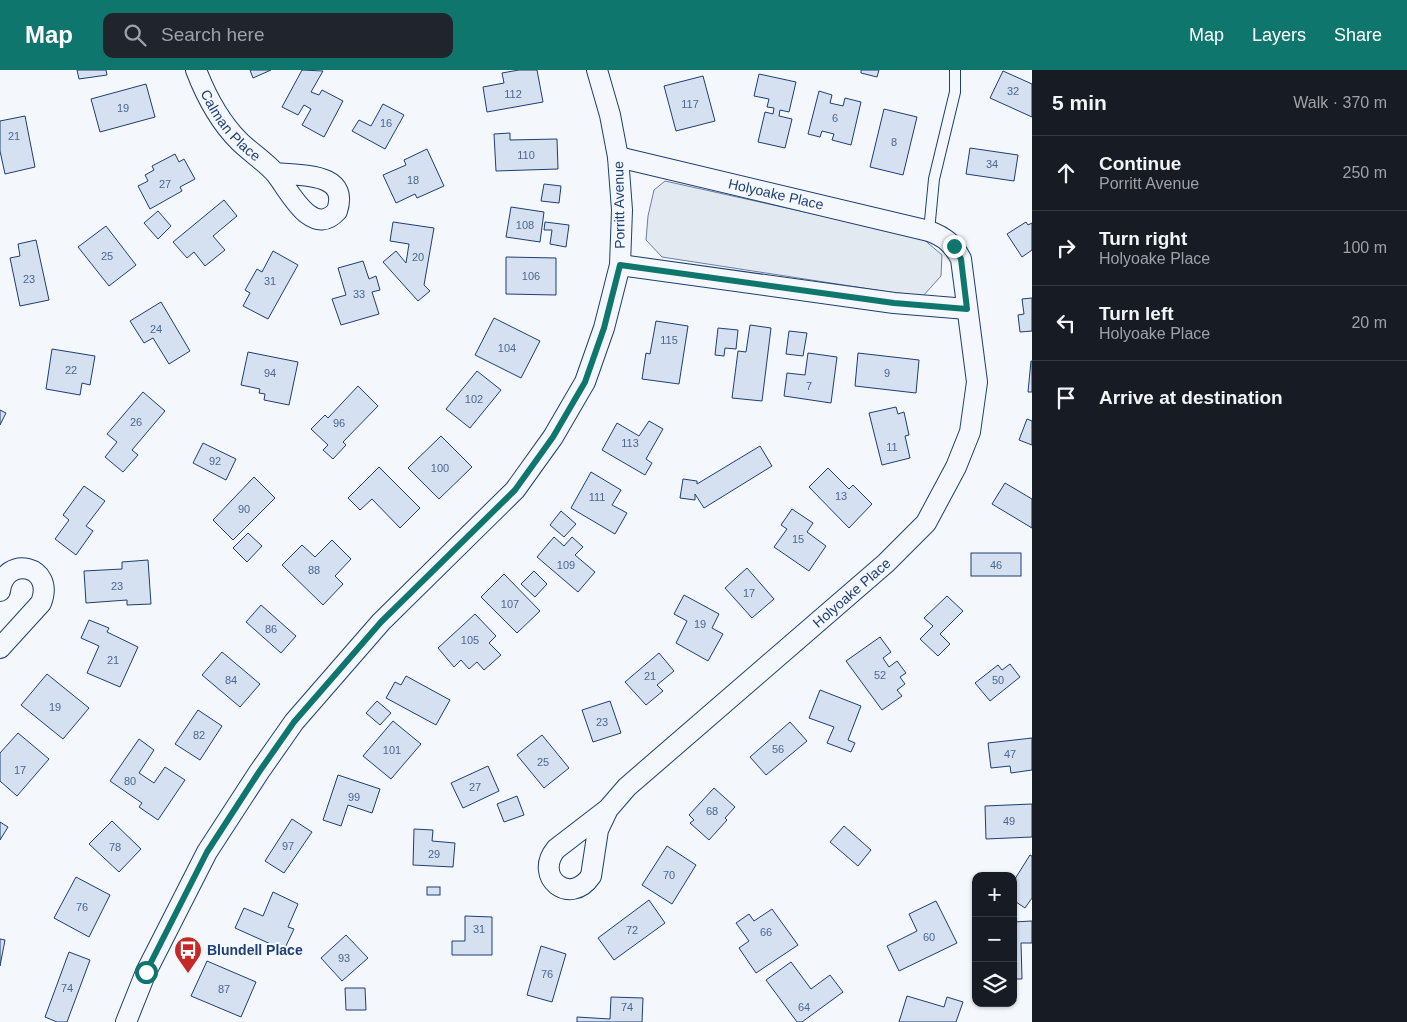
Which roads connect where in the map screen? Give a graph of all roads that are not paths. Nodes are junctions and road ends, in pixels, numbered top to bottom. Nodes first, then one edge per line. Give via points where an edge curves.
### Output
1 (196, 70) edge
2 (596, 70) edge
3 (955, 70) edge
4 (618, 157) junction
5 (275, 173) dead end
6 (929, 231) junction
7 (620, 265) junction
8 (967, 309) junction
9 (0, 591) edge
10 (0, 648) edge
11 (608, 809) dead end
12 (126, 1022) edge

1 - 5 street, Calman Place via 222,122 238,141
2 - 4 street, Porritt Avenue via 610,115
3 - 6 lane via 955,92 934,179
4 - 6 street, Holyoake Place
4 - 7 street, Porritt Avenue via 622,210
6 - 8 street, Holyoake Place via 954,246 961,259
7 - 8 street via 894,303
7 - 12 street, Porritt Avenue via 604,328 585,382 553,437 515,490 381,622 294,722 207,852 146,972
8 - 11 street, Holyoake Place via 977,382 970,432 956,468 926,523 886,563 627,787
9 - 10 street via 6,575 17,568 32,570 43,580 41,604

